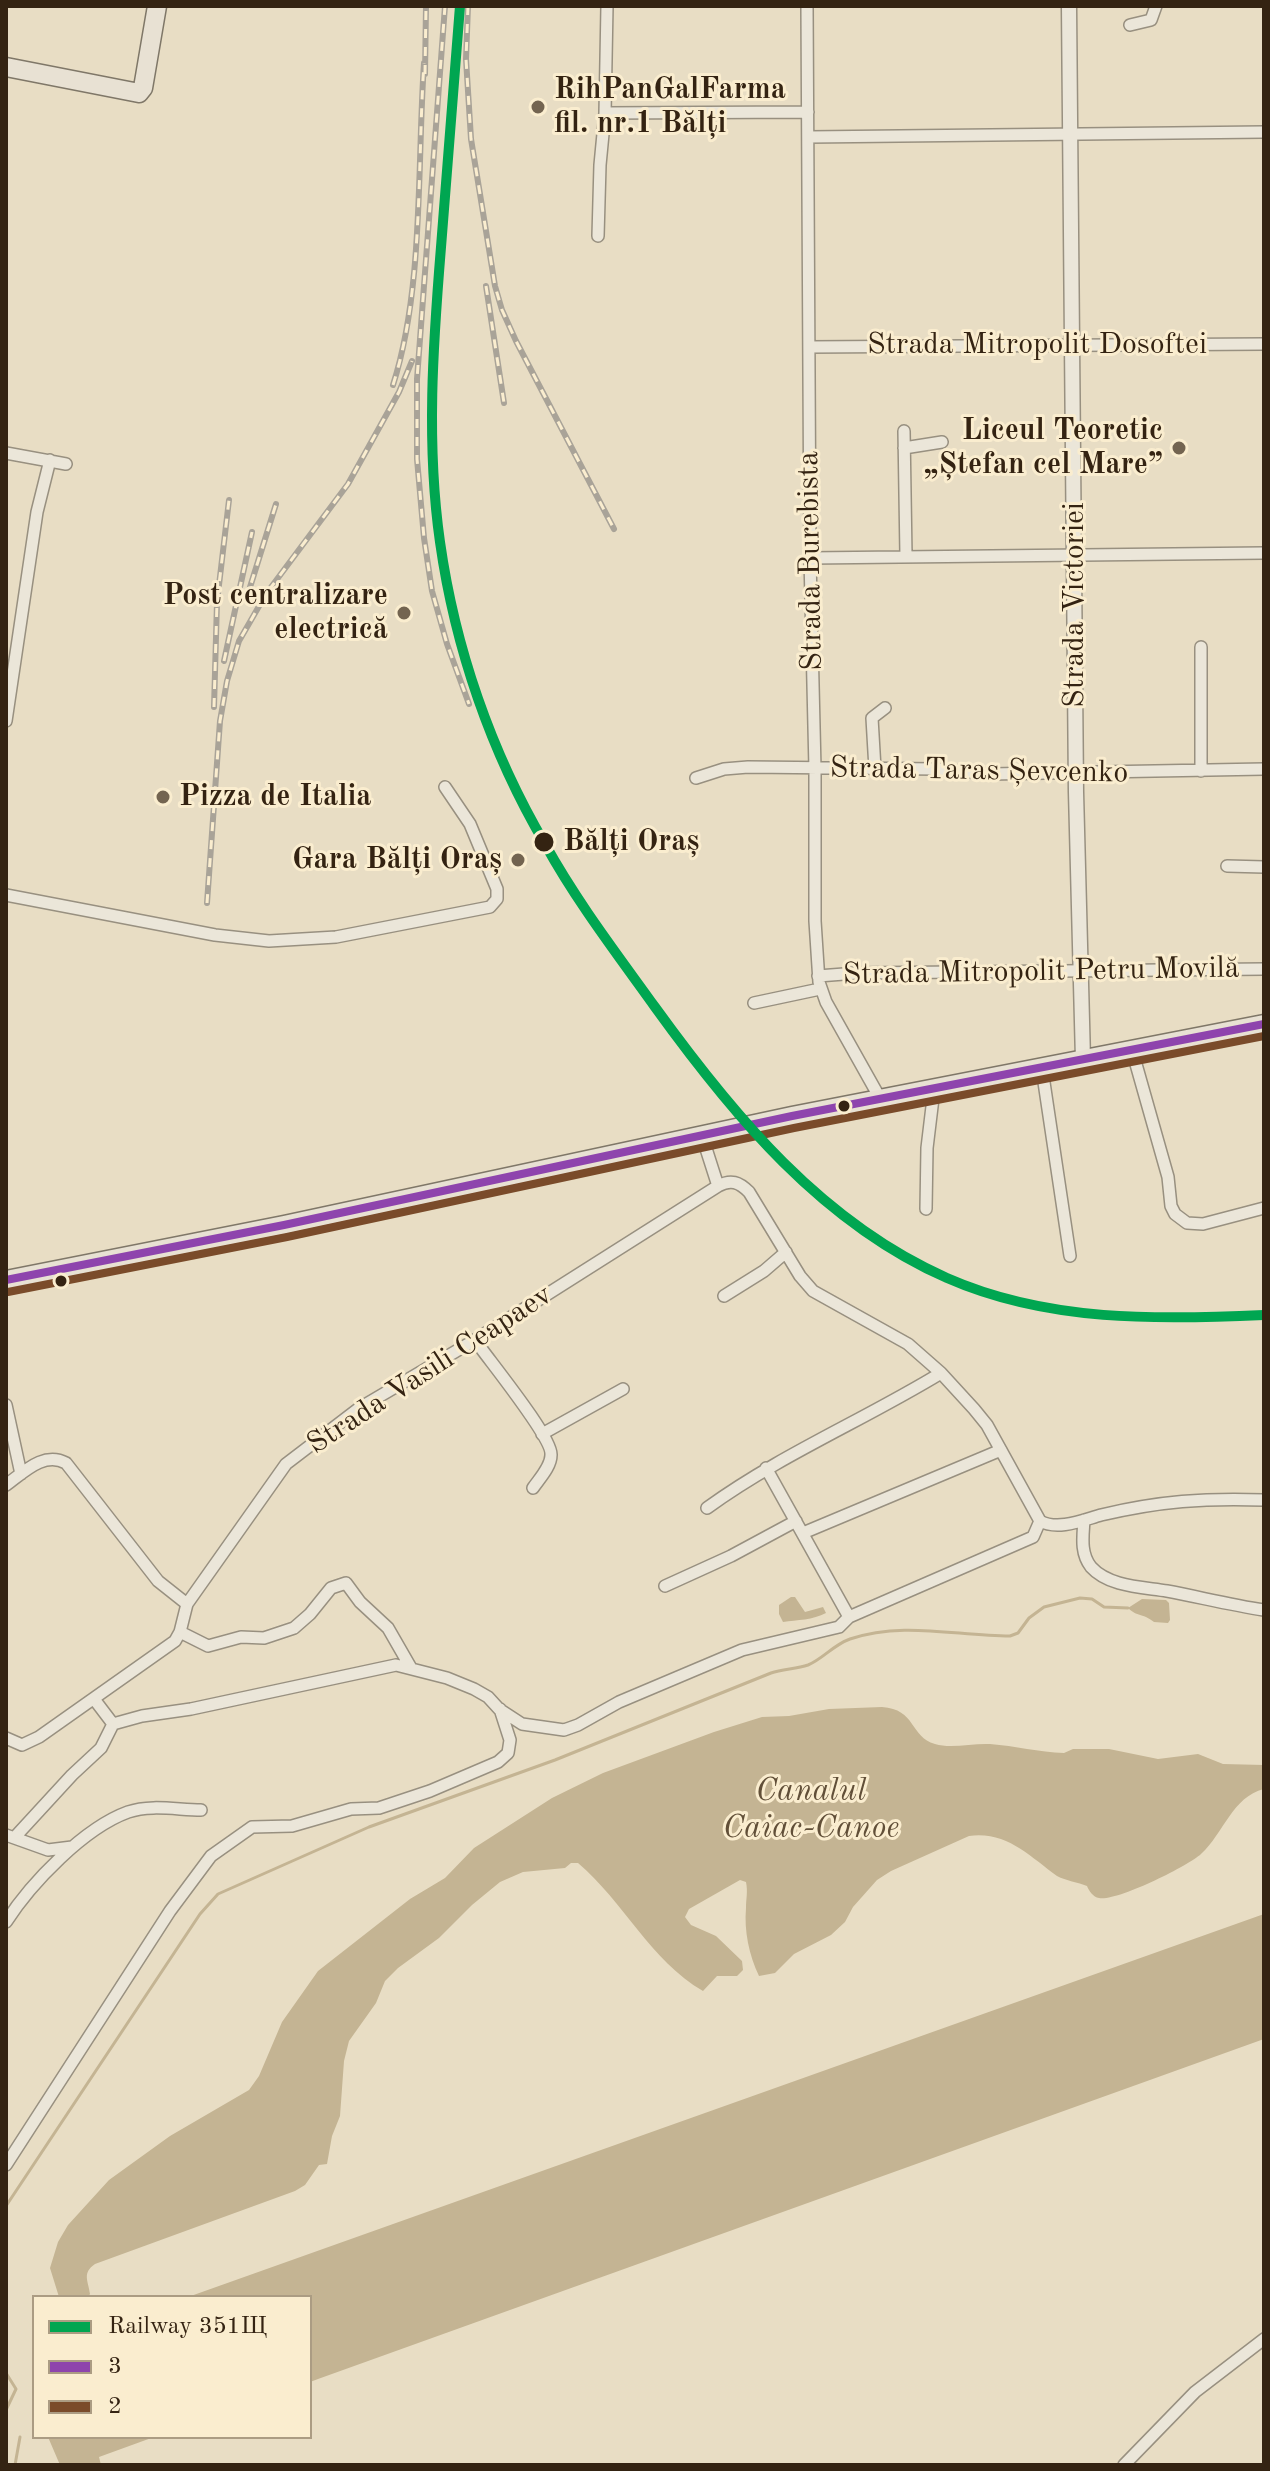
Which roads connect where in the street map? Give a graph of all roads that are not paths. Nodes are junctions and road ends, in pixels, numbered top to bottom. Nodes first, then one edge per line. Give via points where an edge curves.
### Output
1 (157, 6) edge
2 (607, 6) edge
3 (807, 6) edge
4 (1069, 6) edge
5 (1156, 6) edge
6 (1130, 25) dead end
7 (6, 67) edge
8 (808, 112) junction
9 (605, 113) junction
10 (1264, 132) edge
11 (1070, 134) junction
12 (809, 137) junction
13 (598, 236) dead end
14 (1264, 344) edge
15 (1073, 345) junction
16 (809, 347) junction
17 (904, 431) dead end
18 (942, 442) dead end
19 (904, 448) junction
20 (6, 453) edge
21 (50, 460) junction
22 (66, 464) dead end
23 (1264, 553) edge
24 (1076, 554) junction
25 (906, 556) junction
26 (810, 558) junction
27 (1201, 647) dead end
28 (885, 708) dead end
29 (6, 721) edge
30 (815, 769) junction
31 (875, 769) junction
32 (1264, 769) edge
33 (1201, 771) junction
34 (1076, 774) junction
35 (696, 778) dead end
36 (445, 787) dead end
37 (1227, 866) dead end
38 (1264, 867) edge
39 (6, 895) edge
40 (1264, 969) edge
41 (1080, 971) junction
42 (819, 982) junction
43 (754, 1003) dead end
44 (1264, 1024) edge
45 (1132, 1050) junction
46 (1083, 1060) junction
47 (1042, 1069) junction
48 (934, 1090) junction
49 (881, 1100) junction
50 (709, 1134) junction
51 (718, 1186) junction
52 (1264, 1208) edge
53 (926, 1209) dead end
54 (786, 1252) junction
55 (1070, 1256) dead end
56 (6, 1280) edge
57 (724, 1296) dead end
58 (475, 1340) junction
59 (941, 1373) junction
60 (623, 1389) dead end
61 (6, 1405) edge
62 (542, 1434) junction
63 (1001, 1450) junction
64 (766, 1468) junction
65 (21, 1474) junction
66 (6, 1485) edge
67 (533, 1488) dead end
68 (1264, 1500) edge
69 (707, 1508) dead end
70 (1084, 1520) junction
71 (796, 1521) junction
72 (1040, 1521) junction
73 (803, 1533) junction
74 (665, 1586) dead end
75 (187, 1604) junction
76 (1264, 1610) edge
77 (849, 1617) junction
78 (180, 1632) junction
79 (412, 1669) junction
80 (94, 1699) junction
81 (499, 1709) junction
82 (113, 1724) junction
83 (6, 1738) edge
84 (201, 1810) dead end
85 (10, 1836) edge
86 (76, 1846) junction
87 (6, 1922) edge
88 (6, 2165) edge
89 (1264, 2339) edge
90 (1124, 2465) edge

1 - 7 main road via 139,93
2 - 9 street
3 - 8 street, Strada Burebista
4 - 11 street, Strada Victoriei
5 - 6 street via 1151,20
8 - 9 street
8 - 12 street, Strada Burebista
9 - 13 street
10 - 11 street
11 - 12 street
11 - 15 street, Strada Victoriei
12 - 16 street, Strada Burebista
14 - 15 street, Strada Mitropolit Dosoftei
15 - 16 street, Strada Mitropolit Dosoftei
15 - 24 street, Strada Victoriei
16 - 26 street, Strada Burebista
17 - 19 street
18 - 19 street
19 - 25 street
20 - 21 street
21 - 22 street
21 - 29 street via 37,512
23 - 24 street
24 - 25 street
24 - 34 street, Strada Victoriei
25 - 26 street
26 - 30 street, Strada Burebista
27 - 33 street
28 - 31 street via 872,718
30 - 31 street, Strada Taras Șevcenko
30 - 35 street, Strada Taras Șevcenko via 734,767
30 - 42 street, Strada Burebista
31 - 34 street, Strada Taras Șevcenko
32 - 33 street, Strada Taras Șevcenko
33 - 34 street, Strada Taras Șevcenko
34 - 41 street, Strada Victoriei
36 - 39 street via 470,824 497,889 490,907 336,937 269,941
37 - 38 street
40 - 41 street, Strada Mitropolit Petru Movilă
41 - 42 street, Strada Mitropolit Petru Movilă
41 - 46 street, Strada Victoriei
42 - 43 street, Strada Mitropolit Petru Movilă
42 - 49 street, Strada Burebista
44 - 45 main road
45 - 46 main road
45 - 52 street via 1175,1214 1187,1223 1203,1224
46 - 47 main road
47 - 48 main road
47 - 55 street
48 - 49 main road
48 - 53 street
49 - 50 main road
50 - 51 street
50 - 56 main road
51 - 54 street via 735,1182 745,1187
51 - 58 street, Strada Vasili Ceapaev
54 - 57 street
54 - 59 street via 816,1295 908,1344
58 - 62 street
58 - 75 street, Strada Vasili Ceapaev via 358,1409 286,1464
59 - 63 street via 987,1425
59 - 64 street
60 - 62 street
61 - 65 street
62 - 67 street via 551,1458
63 - 72 street
63 - 73 street
64 - 69 street
64 - 71 street
65 - 66 street
65 - 75 street via 45,1459 66,1463 158,1581
68 - 70 street via 1181,1500
70 - 72 street via 1058,1525
70 - 76 street via 1084,1553 1093,1569 1109,1579
71 - 73 street
71 - 74 street
72 - 77 street via 1033,1537
73 - 77 street
75 - 78 street, Strada Vasili Ceapaev
77 - 81 street via 839,1627 742,1650 564,1730 522,1724
78 - 79 street via 208,1646 241,1637 264,1638 299,1624 324,1594 343,1583 388,1628
78 - 80 street via 164,1651
79 - 81 street via 447,1678 488,1697
79 - 82 street via 385,1667
80 - 82 street
80 - 83 street via 31,1742 15,1744
81 - 88 street via 510,1740 508,1753 498,1762 379,1808 351,1809 292,1826 252,1827 211,1856
82 - 85 street via 101,1748
84 - 86 street via 129,1811
85 - 86 street via 48,1850
86 - 87 street via 36,1882
89 - 90 street via 1195,2392

